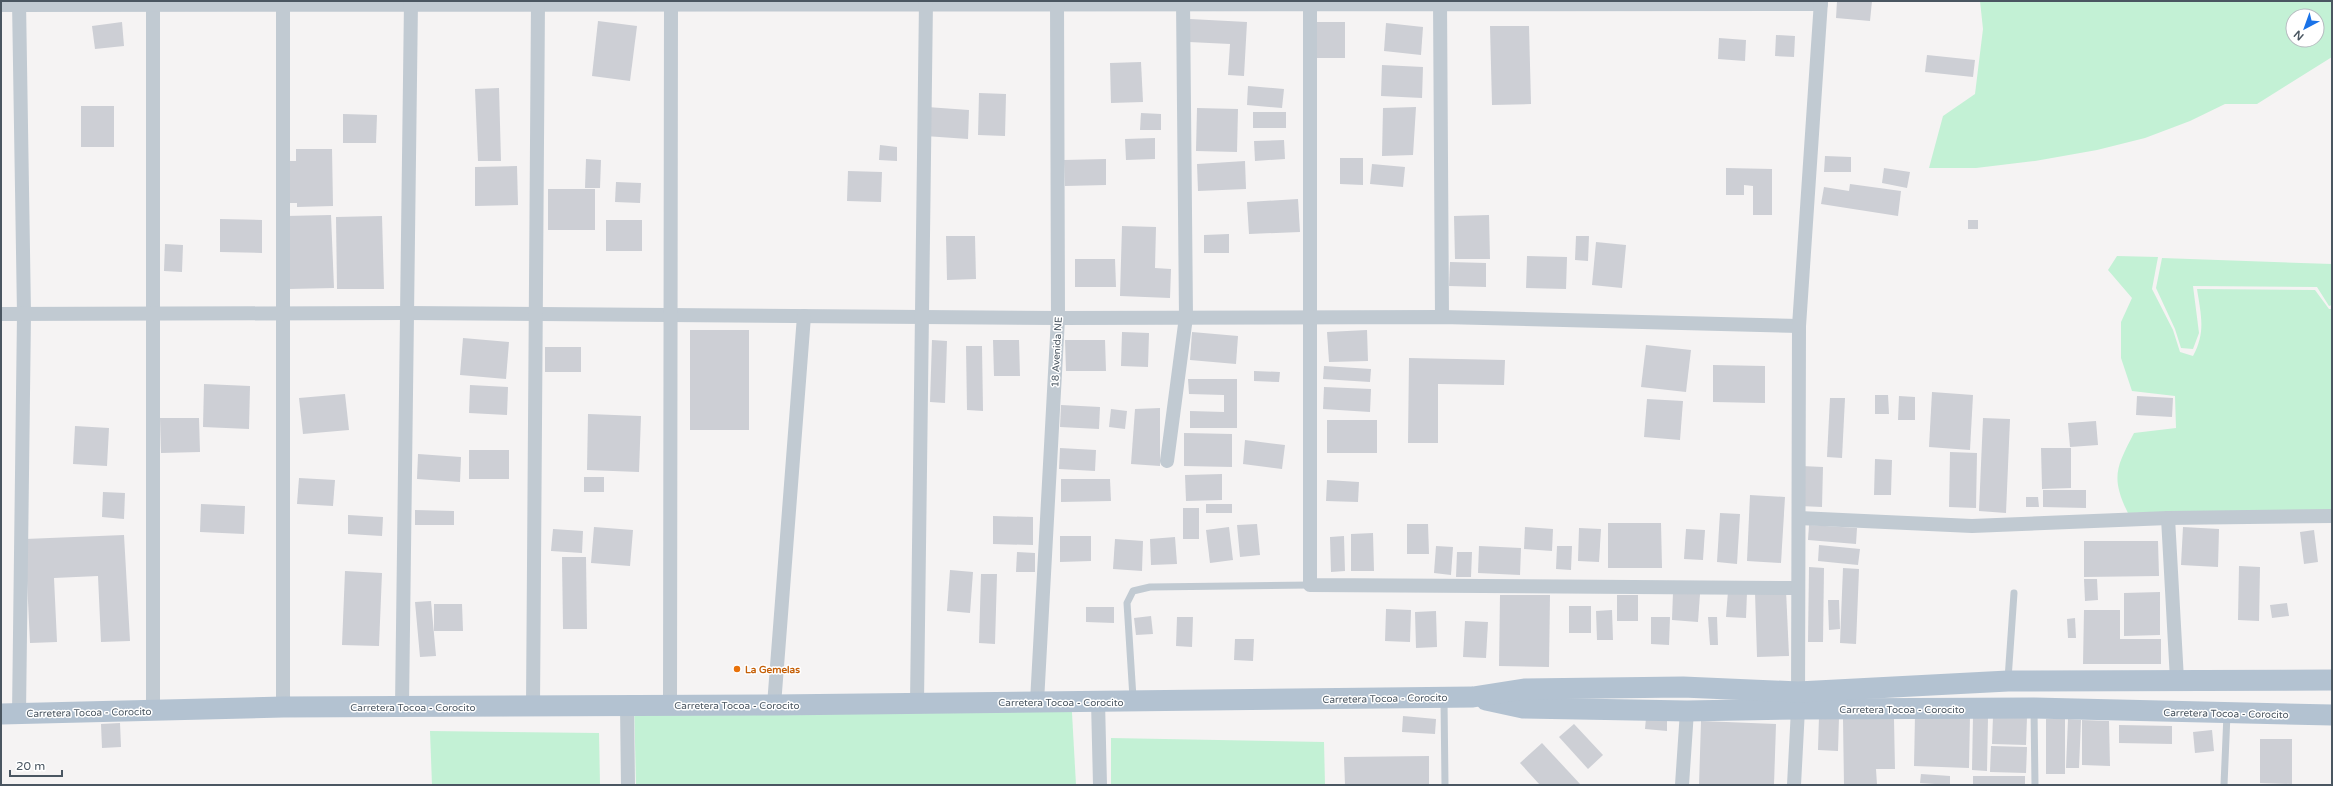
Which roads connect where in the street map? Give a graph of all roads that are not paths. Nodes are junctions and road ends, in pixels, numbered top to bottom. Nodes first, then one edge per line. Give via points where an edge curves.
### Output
1 (19, 3) edge
2 (153, 3) edge
3 (282, 3) edge
4 (411, 3) edge
5 (538, 3) edge
6 (671, 3) edge
7 (796, 3) edge
8 (926, 3) edge
9 (1057, 3) edge
10 (1183, 3) edge
11 (1310, 3) edge
12 (1440, 3) edge
13 (1569, 3) edge
14 (1693, 3) edge
15 (1821, 3) edge
16 (1, 5) edge
17 (407, 312) junction
18 (153, 313) junction
19 (283, 313) junction
20 (1, 314) edge
21 (24, 314) junction
22 (536, 315) junction
23 (670, 316) junction
24 (804, 316) junction
25 (922, 317) junction
26 (1186, 317) junction
27 (1442, 317) junction
28 (1058, 318) junction
29 (1310, 319) junction
30 (1799, 326) junction
31 (1167, 461) dead end
32 (2332, 516) edge
33 (1799, 518) junction
34 (2168, 518) junction
35 (1310, 585) junction
36 (1797, 588) junction
37 (2014, 593) dead end
38 (2177, 680) junction
39 (2332, 680) edge
40 (2008, 681) junction
41 (1444, 697) junction
42 (1474, 697) junction
43 (1798, 700) junction
44 (1098, 701) junction
45 (1133, 701) junction
46 (1037, 702) junction
47 (917, 703) junction
48 (774, 705) junction
49 (532, 706) junction
50 (627, 706) junction
51 (670, 706) junction
52 (283, 707) junction
53 (402, 707) junction
54 (2034, 708) junction
55 (153, 710) junction
56 (1687, 711) junction
57 (10, 714) edge
58 (2227, 714) junction
59 (2332, 715) edge
60 (628, 785) edge
61 (1100, 785) edge
62 (1445, 785) edge
63 (1682, 785) edge
64 (1794, 785) edge
65 (2035, 785) edge
66 (2224, 785) edge

1 - 2 street
1 - 16 street
1 - 21 street
2 - 3 street
2 - 18 street
3 - 4 street
3 - 19 street
4 - 5 street
4 - 17 street
5 - 6 street
5 - 22 street
6 - 7 street
6 - 23 street
7 - 8 street
8 - 9 street
8 - 25 street
9 - 10 street
9 - 28 street, 18 Avenida NE
10 - 11 street
10 - 26 street
11 - 12 street
11 - 29 street
12 - 13 street
12 - 27 street
13 - 14 street
14 - 15 street
15 - 30 street
17 - 19 street
17 - 22 street
17 - 53 street
18 - 19 street
18 - 21 street
18 - 55 street
19 - 52 street
20 - 21 street
21 - 57 street
22 - 23 street
22 - 49 street
23 - 24 street
23 - 51 street
24 - 25 street
24 - 48 street
25 - 28 street
25 - 47 street
26 - 28 street
26 - 29 street
26 - 31 street
27 - 29 street
27 - 30 street
28 - 46 street, 18 Avenida NE
29 - 35 street
30 - 33 street
32 - 34 street
33 - 34 street via 1972,526
33 - 36 street
34 - 38 street
35 - 36 street
35 - 45 lane via 1150,587 1133,591 1127,603
36 - 43 street
37 - 40 lane
38 - 39 main road, Carretera Tocoa - Corocito
38 - 40 main road, Carretera Tocoa - Corocito
40 - 43 main road, Carretera Tocoa - Corocito
41 - 42 main road, Carretera Tocoa - Corocito
41 - 45 main road, Carretera Tocoa - Corocito
41 - 62 lane
42 - 43 main road, Carretera Tocoa - Corocito via 1524,689 1683,687
42 - 56 main road, Carretera Tocoa - Corocito via 1523,708
43 - 54 main road, Carretera Tocoa - Corocito
43 - 56 main road, Carretera Tocoa - Corocito
43 - 64 street
44 - 45 main road, Carretera Tocoa - Corocito
44 - 46 main road, Carretera Tocoa - Corocito
44 - 61 street
46 - 47 main road, Carretera Tocoa - Corocito
47 - 48 main road, Carretera Tocoa - Corocito
48 - 51 main road, Carretera Tocoa - Corocito
49 - 50 main road, Carretera Tocoa - Corocito
49 - 53 main road, Carretera Tocoa - Corocito
50 - 51 main road, Carretera Tocoa - Corocito
50 - 60 street
52 - 53 main road, Carretera Tocoa - Corocito
52 - 55 main road, Carretera Tocoa - Corocito
54 - 58 main road, Carretera Tocoa - Corocito
54 - 65 lane
55 - 57 main road, Carretera Tocoa - Corocito
56 - 63 street
58 - 59 main road, Carretera Tocoa - Corocito
58 - 66 lane

